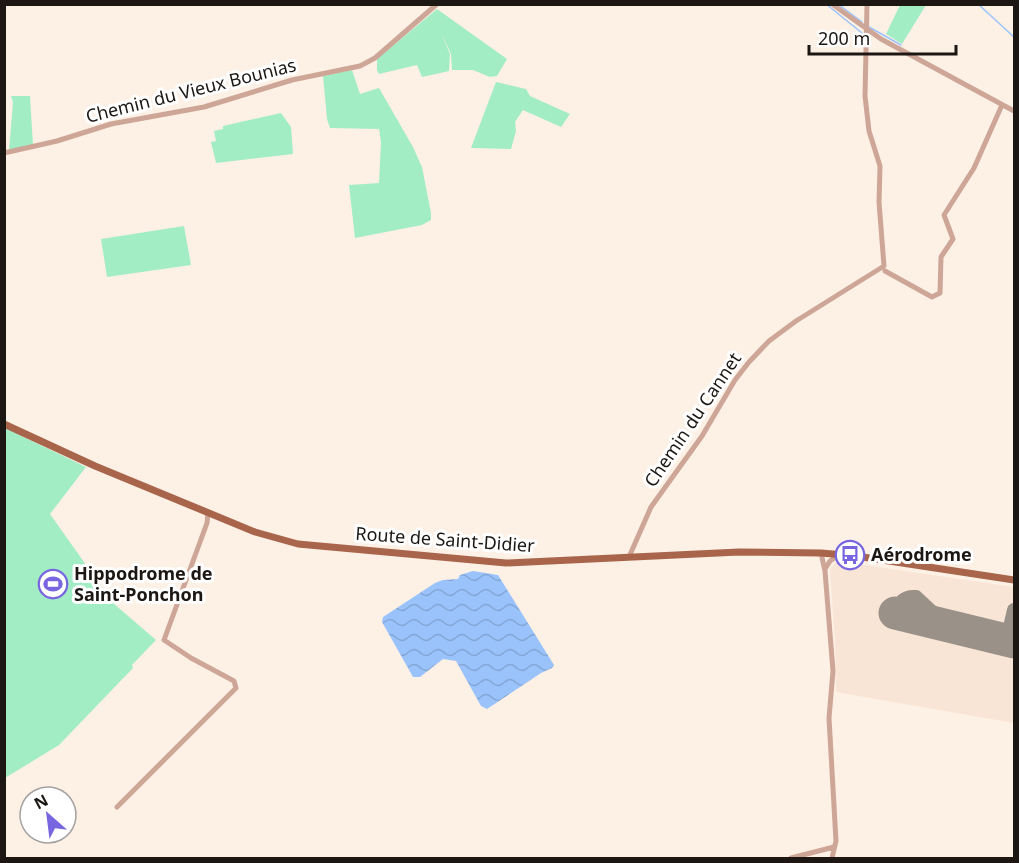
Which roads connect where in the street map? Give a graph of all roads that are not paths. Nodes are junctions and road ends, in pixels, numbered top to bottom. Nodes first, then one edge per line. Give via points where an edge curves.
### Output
1 (437, 4) edge
2 (832, 4) edge
3 (867, 4) edge
4 (866, 30) junction
5 (1002, 105) junction
6 (1014, 111) edge
7 (4, 153) edge
8 (885, 271) dead end
9 (4, 424) edge
10 (208, 512) junction
11 (823, 553) junction
12 (840, 554) junction
13 (629, 557) junction
14 (826, 569) junction
15 (1014, 580) edge
16 (117, 807) dead end
17 (834, 847) junction
18 (791, 858) edge
19 (832, 858) edge

1 - 7 street, Chemin du Vieux Bounias via 375,58 360,66
2 - 4 street
3 - 4 street, Chemin du Cannet
4 - 5 street
4 - 13 street, Chemin du Cannet via 865,96 879,166 884,267 796,321 749,362 651,507
5 - 6 street
5 - 8 street via 974,168 944,215 953,239 940,257 940,293 932,297
9 - 10 main road, Route de Saint-Didier
10 - 13 main road, Route de Saint-Didier via 285,542 337,548 506,562
10 - 16 street via 164,640 234,681 236,688
11 - 12 main road, Route de Saint-Didier
11 - 13 main road, Route de Saint-Didier via 761,551
11 - 14 street
12 - 14 street
12 - 15 main road, Route de Saint-Didier
14 - 17 street via 833,671 829,718
17 - 18 street
17 - 19 street

